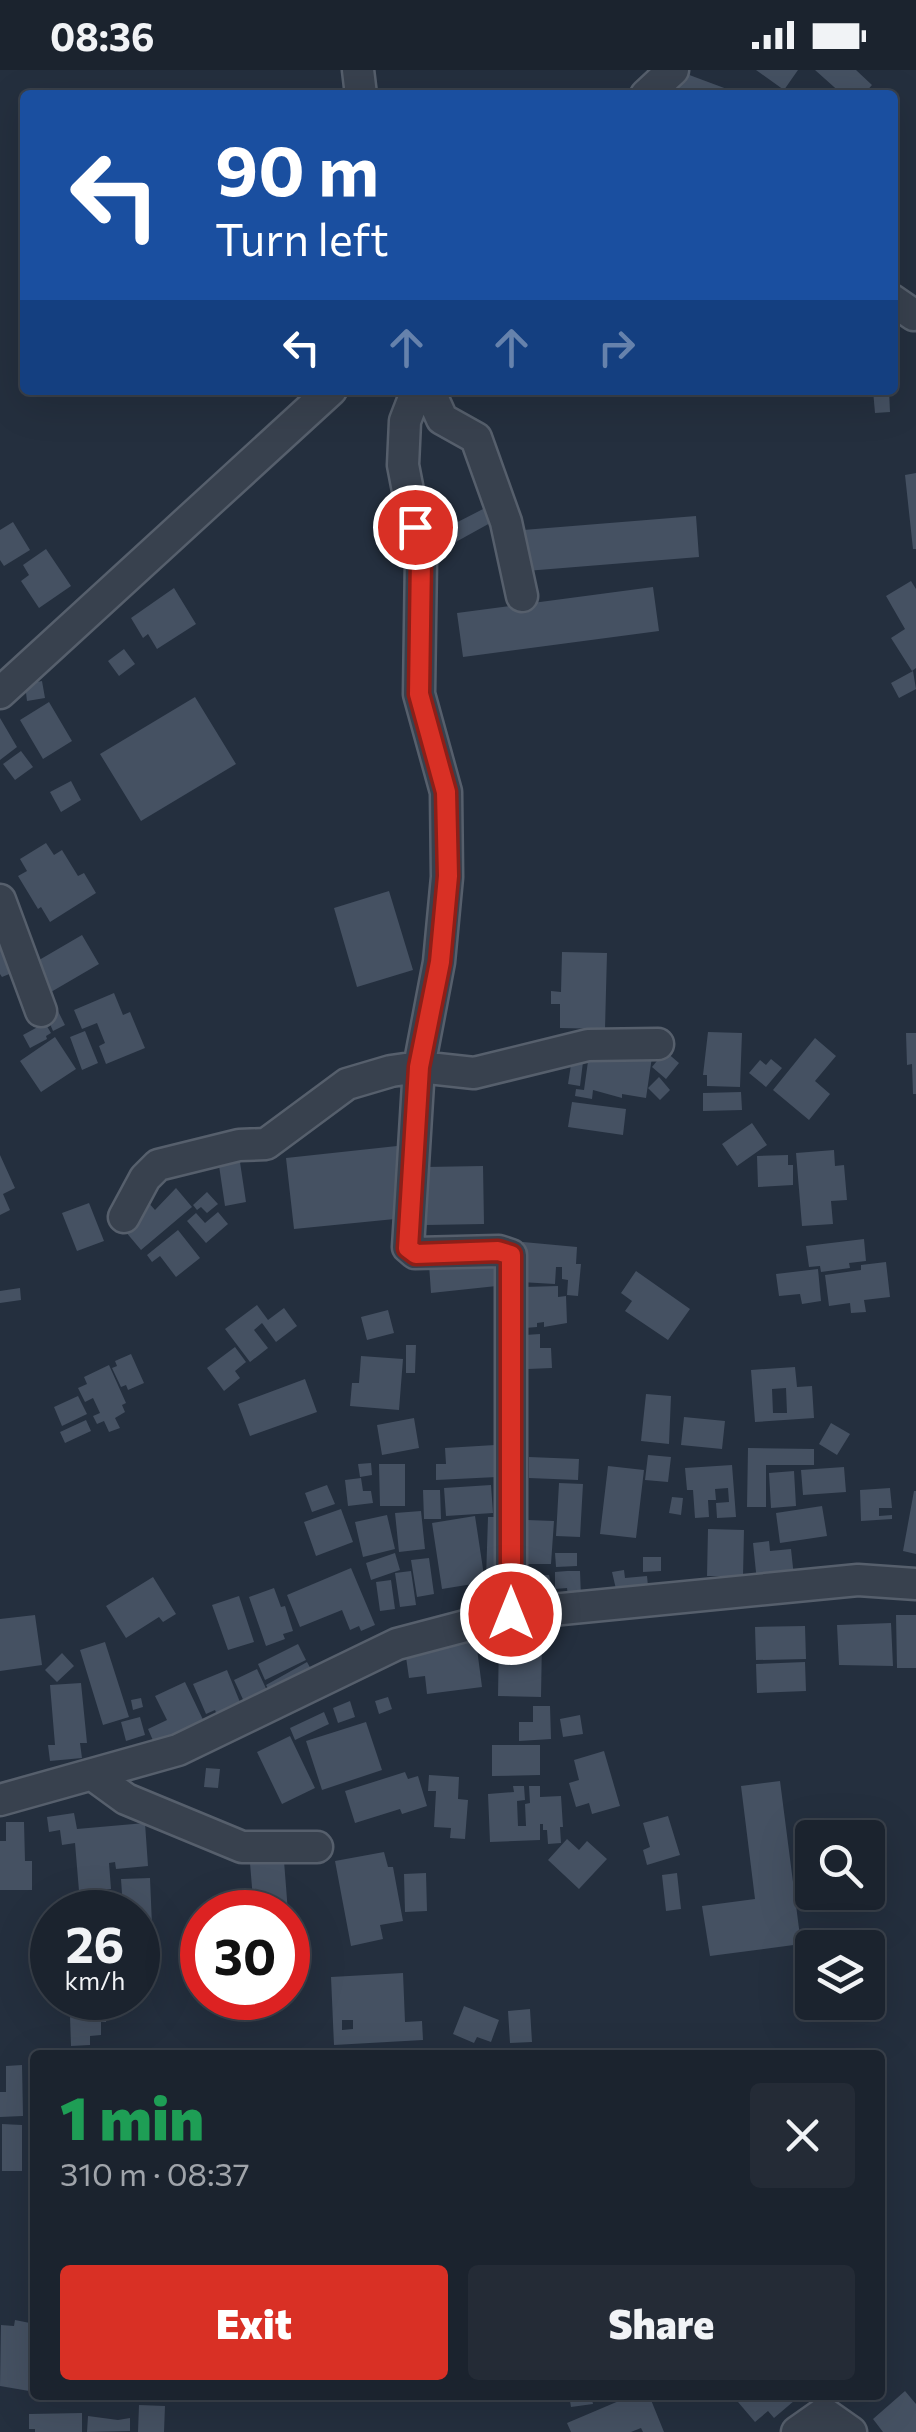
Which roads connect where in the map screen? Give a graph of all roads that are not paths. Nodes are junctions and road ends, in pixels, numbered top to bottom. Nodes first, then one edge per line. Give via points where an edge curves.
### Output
1 (673, 70) edge
2 (651, 90) edge
3 (326, 395) edge
4 (414, 395) edge
5 (431, 395) edge
6 (522, 596) dead end
7 (0, 693) edge
8 (0, 900) edge
9 (41, 1011) dead end
10 (658, 1044) dead end
11 (419, 1067) junction
12 (124, 1217) dead end
13 (916, 1584) edge
14 (511, 1614) junction
15 (93, 1776) junction
16 (0, 1800) edge
17 (317, 1847) dead end
18 (796, 2432) edge
19 (851, 2432) edge

1 - 2 street
3 - 7 street
4 - 11 street via 404,421 403,465 421,558 419,694 446,792 448,876 440,962
5 - 6 street via 442,419 476,438 506,522
8 - 9 street
10 - 11 street via 588,1046 474,1074
11 - 12 street via 347,1084 266,1144 158,1166
11 - 14 street via 408,1248 416,1254 511,1255
13 - 14 street via 858,1580
14 - 15 street via 397,1644 178,1750
15 - 16 street
15 - 17 street via 126,1799 242,1846
18 - 19 street via 824,2413

